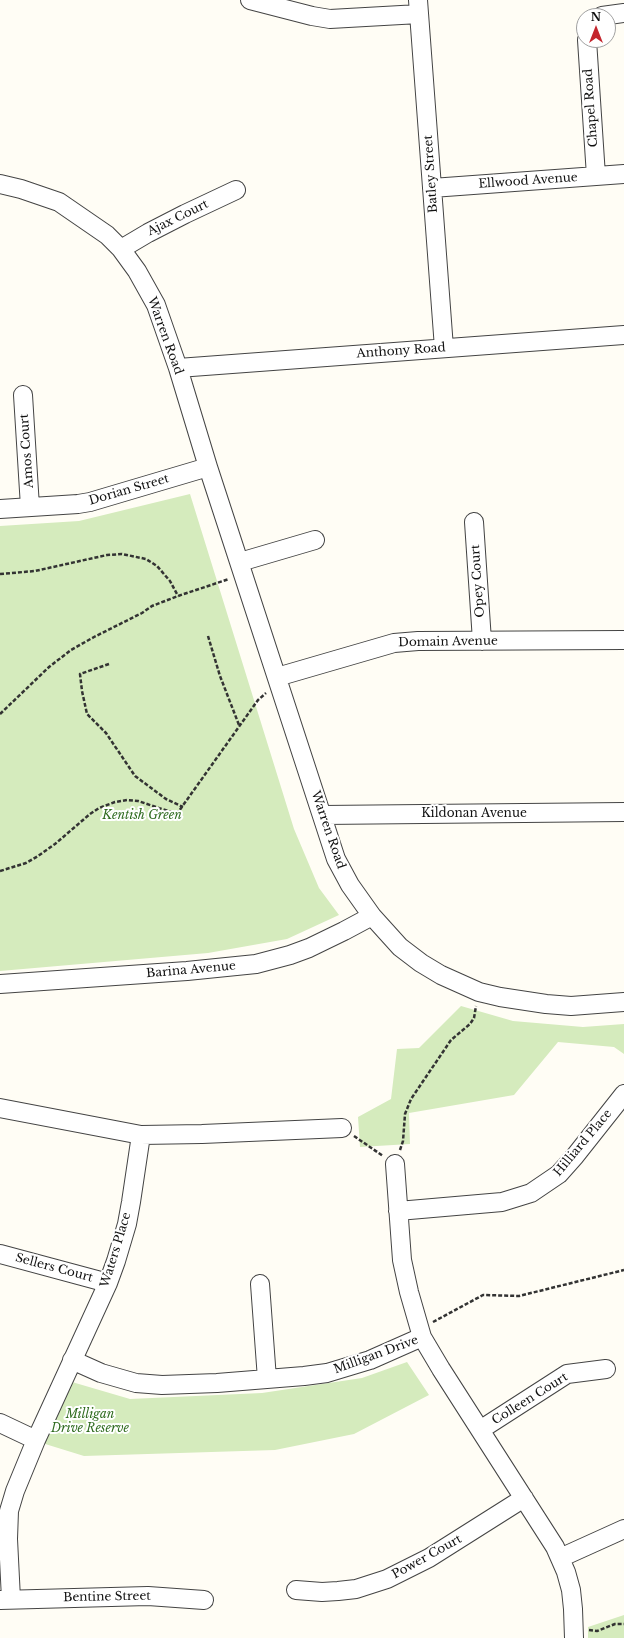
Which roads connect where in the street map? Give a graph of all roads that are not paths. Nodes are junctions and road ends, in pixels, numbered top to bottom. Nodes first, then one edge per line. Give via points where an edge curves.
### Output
1 (250, 0) edge
2 (419, 7) edge
3 (588, 48) edge
4 (624, 174) edge
5 (596, 176) junction
6 (0, 184) edge
7 (432, 188) junction
8 (236, 190) dead end
9 (121, 249) junction
10 (624, 335) edge
11 (444, 348) junction
12 (178, 368) junction
13 (23, 395) dead end
14 (208, 467) junction
15 (30, 507) junction
16 (0, 510) edge
17 (474, 522) dead end
18 (315, 540) dead end
19 (242, 569) junction
20 (624, 640) edge
21 (482, 641) junction
22 (278, 683) junction
23 (624, 812) edge
24 (323, 815) junction
25 (372, 916) junction
26 (0, 984) edge
27 (624, 1002) edge
28 (624, 1094) edge
29 (0, 1108) edge
30 (342, 1128) road end
31 (141, 1135) junction
32 (395, 1164) road end
33 (398, 1212) junction
34 (0, 1254) edge
35 (108, 1283) junction
36 (260, 1284) dead end
37 (421, 1333) junction
38 (72, 1360) junction
39 (606, 1369) dead end
40 (267, 1379) junction
41 (0, 1423) edge
42 (480, 1430) junction
43 (36, 1440) junction
44 (524, 1498) junction
45 (624, 1529) edge
46 (560, 1558) junction
47 (296, 1590) dead end
48 (5, 1599) edge
49 (204, 1600) dead end
50 (574, 1634) edge

1 - 2 street via 330,19 347,19
2 - 7 street, Batley Street
3 - 5 street, Chapel Road
4 - 5 street, Ellwood Avenue
5 - 7 street, Ellwood Avenue
6 - 9 street, Warren Road via 59,202 94,225
7 - 11 street, Batley Street
8 - 9 street, Ajax Court
9 - 12 street, Warren Road via 156,305
10 - 11 street, Anthony Road
11 - 12 street, Anthony Road
12 - 14 street, Warren Road
13 - 15 street, Amos Court
14 - 15 street, Dorian Street via 102,499 78,504
14 - 19 street, Warren Road
15 - 16 street, Dorian Street
17 - 21 street, Opey Court
18 - 19 street
19 - 22 street, Warren Road
20 - 21 street, Domain Avenue
21 - 22 street, Domain Avenue via 394,643
22 - 24 street, Warren Road
23 - 24 street, Kildonan Avenue
24 - 25 street, Warren Road via 336,859
25 - 26 street, Barina Avenue via 309,948 256,964
25 - 27 street, Warren Road via 400,947 421,963 479,992 571,1006
28 - 33 street, Hilliard Place via 563,1170 522,1197 502,1202
29 - 31 street
30 - 31 street
31 - 35 street, Waters Place via 126,1224
32 - 33 street
33 - 37 street via 404,1273
34 - 35 street, Sellers Court
35 - 38 street, Waters Place
36 - 40 street
37 - 40 street, Milligan Drive via 370,1360 343,1369
37 - 42 street, Milligan Drive
38 - 40 street, Milligan Drive via 114,1378 154,1385
38 - 43 street
39 - 42 street, Colleen Court via 567,1374
41 - 43 street
42 - 44 street, Milligan Drive
43 - 48 street, Bentine Street via 9,1511
44 - 46 street, Milligan Drive
44 - 47 street, Power Court via 429,1558 387,1579 368,1586 344,1590
45 - 46 street
46 - 50 street, Milligan Drive via 571,1590
48 - 49 street, Bentine Street via 148,1596

